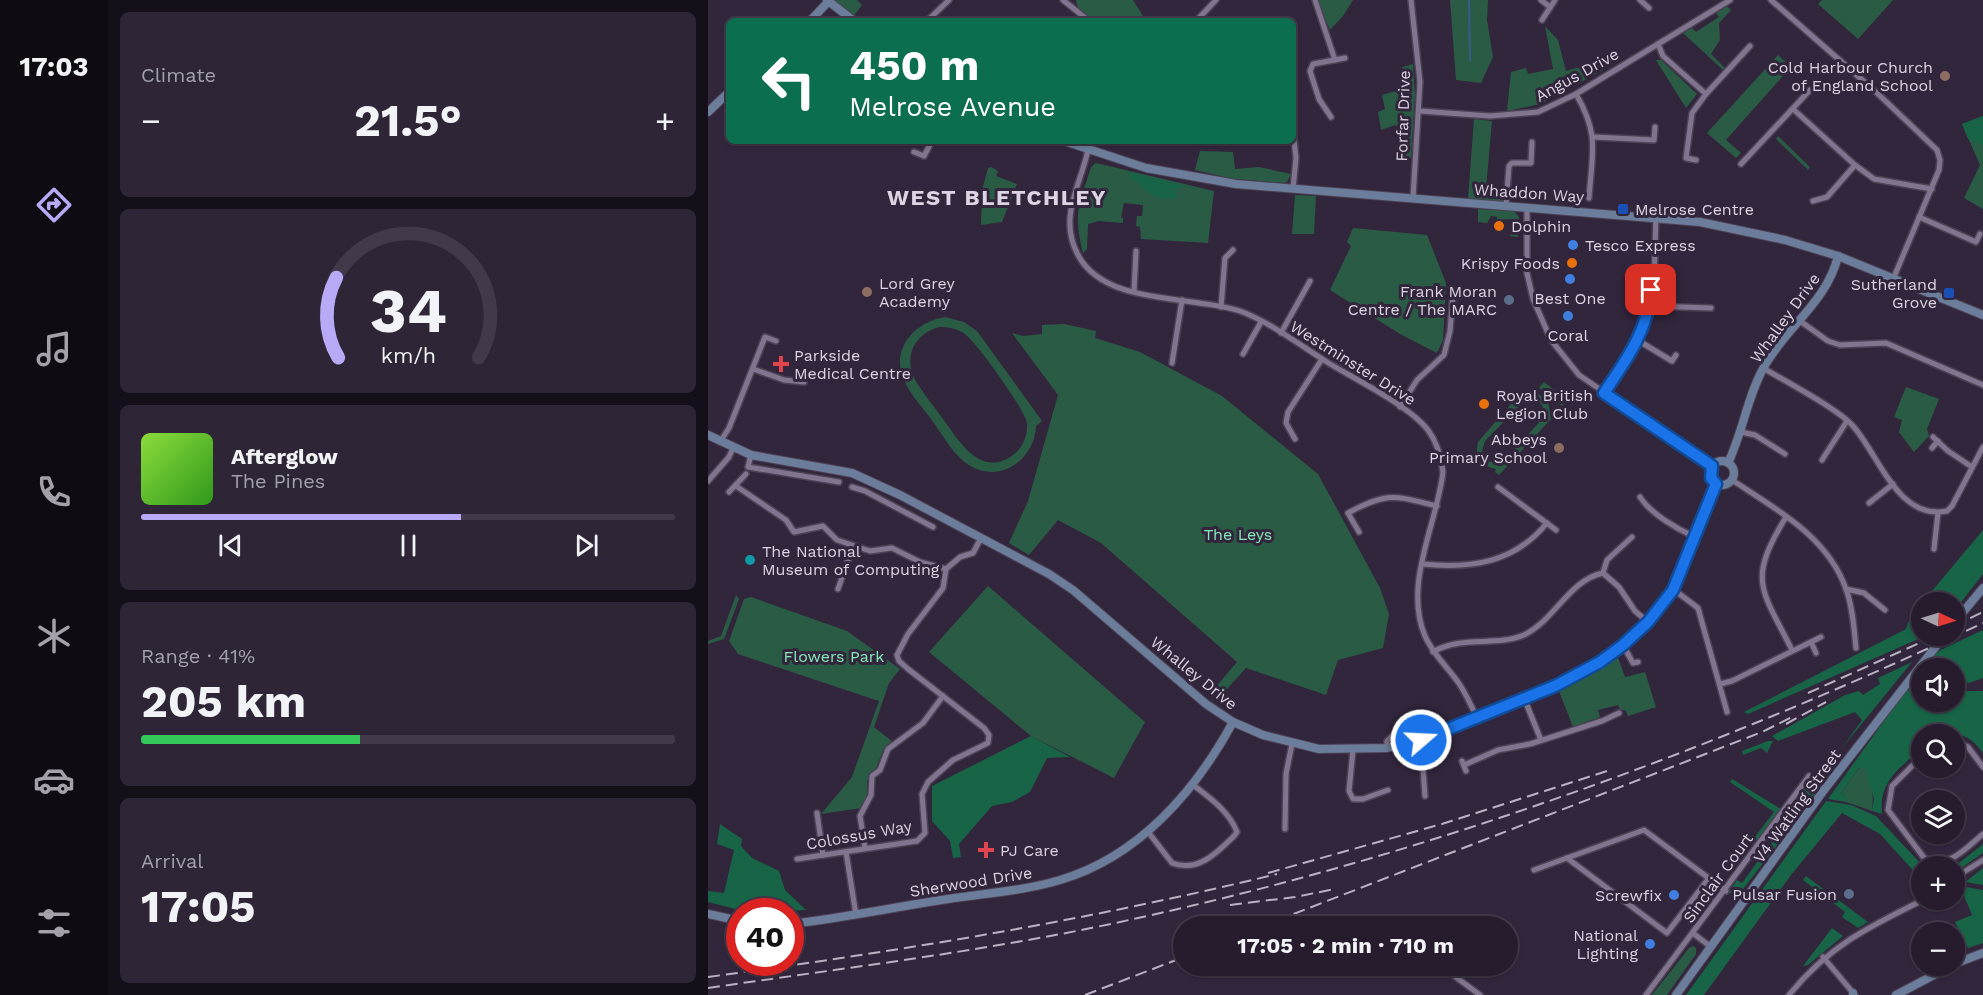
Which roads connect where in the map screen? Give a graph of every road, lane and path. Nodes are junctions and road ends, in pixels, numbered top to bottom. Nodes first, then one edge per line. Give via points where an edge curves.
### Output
1 (949, 0) edge
2 (1063, 0) edge
3 (1216, 0) edge
4 (1315, 0) edge
5 (1411, 0) edge
6 (1541, 0) edge
7 (1555, 0) edge
8 (1730, 0) edge
9 (1771, 0) edge
10 (827, 1) edge
11 (1644, 1) edge
12 (1550, 7) junction
13 (1649, 8) dead end
14 (1081, 15) junction
15 (813, 18) edge
16 (850, 18) edge
17 (930, 18) edge
18 (1079, 18) edge
19 (1085, 18) edge
20 (1199, 18) edge
21 (1542, 21) dead end
22 (1658, 45) junction
23 (1750, 46) dead end
24 (1345, 58) dead end
25 (1335, 60) junction
26 (1810, 90) dead end
27 (1576, 94) junction
28 (1706, 94) junction
29 (726, 95) edge
30 (1793, 109) junction
31 (1420, 111) junction
32 (708, 112) edge
33 (1330, 117) dead end
34 (1655, 127) dead end
35 (1594, 137) junction
36 (1532, 142) dead end
37 (930, 144) edge
38 (1072, 144) edge
39 (1294, 144) edge
40 (1088, 150) junction
41 (914, 152) dead end
42 (1696, 160) dead end
43 (1741, 164) dead end
44 (1855, 165) junction
45 (1293, 189) junction
46 (1932, 189) junction
47 (1413, 198) junction
48 (1589, 198) dead end
49 (1813, 201) dead end
50 (1506, 205) junction
51 (1527, 207) junction
52 (1656, 217) junction
53 (1919, 217) junction
54 (1980, 234) dead end
55 (1233, 250) dead end
56 (1136, 251) dead end
57 (1838, 256) junction
58 (1894, 277) junction
59 (1310, 281) dead end
60 (1134, 291) junction
61 (1453, 294) dead end
62 (1182, 300) junction
63 (1650, 306) junction
64 (1221, 307) junction
65 (1711, 308) dead end
66 (1983, 315) edge
67 (1800, 321) junction
68 (1261, 322) junction
69 (1281, 333) junction
70 (776, 341) dead end
71 (1639, 341) junction
72 (1243, 354) dead end
73 (1676, 355) dead end
74 (1322, 359) junction
75 (1172, 363) dead end
76 (1763, 368) junction
77 (753, 369) junction
78 (804, 382) dead end
79 (1983, 385) edge
80 (1604, 393) junction
81 (1400, 407) junction
82 (1847, 421) junction
83 (1741, 432) junction
84 (708, 435) edge
85 (1295, 439) dead end
86 (720, 442) junction
87 (1983, 447) edge
88 (733, 448) junction
89 (1932, 448) dead end
90 (1785, 454) dead end
91 (751, 455) junction
92 (1822, 460) dead end
93 (1728, 463) junction
94 (1712, 466) junction
95 (1972, 467) junction
96 (747, 470) junction
97 (1732, 480) junction
98 (708, 481) edge
99 (839, 482) dead end
100 (1716, 484) junction
101 (1893, 484) junction
102 (736, 486) junction
103 (852, 486) dead end
104 (1498, 487) dead end
105 (1871, 491) dead end
106 (729, 492) dead end
107 (900, 495) junction
108 (1640, 497) dead end
109 (1877, 497) junction
110 (1869, 503) dead end
111 (893, 506) junction
112 (1437, 506) junction
113 (1938, 513) junction
114 (1786, 517) junction
115 (1547, 524) junction
116 (933, 527) dead end
117 (1556, 530) dead end
118 (1359, 532) dead end
119 (1632, 537) dead end
120 (1695, 537) junction
121 (981, 538) junction
122 (853, 546) junction
123 (1934, 549) dead end
124 (1422, 564) junction
125 (946, 569) junction
126 (1604, 573) junction
127 (1983, 588) edge
128 (838, 589) dead end
129 (1846, 589) junction
130 (1673, 590) junction
131 (1886, 610) dead end
132 (1965, 610) edge
133 (1648, 622) junction
134 (1821, 637) dead end
135 (1811, 642) junction
136 (1623, 645) junction
137 (1936, 646) edge
138 (1856, 648) dead end
139 (1792, 650) junction
140 (1434, 651) junction
141 (1816, 653) dead end
142 (1638, 662) dead end
143 (1720, 684) junction
144 (943, 696) junction
145 (1524, 698) junction
146 (1727, 712) dead end
147 (1619, 713) dead end
148 (1413, 716) dead end
149 (1477, 718) junction
150 (1233, 722) junction
151 (1403, 726) junction
152 (1541, 740) junction
153 (1419, 741) junction
154 (1292, 744) junction
155 (1965, 746) edge
156 (1387, 748) junction
157 (1353, 750) junction
158 (1464, 766) dead end
159 (1911, 767) edge
160 (1983, 767) edge
161 (1809, 776) dead end
162 (1192, 784) junction
163 (1388, 790) dead end
164 (1425, 796) dead end
165 (817, 813) dead end
166 (1285, 829) dead end
167 (1149, 833) junction
168 (1983, 834) edge
169 (865, 848) junction
170 (846, 852) junction
171 (823, 855) junction
172 (1923, 856) edge
173 (1957, 856) edge
174 (1567, 858) junction
175 (797, 859) dead end
176 (1983, 860) edge
177 (1534, 870) dead end
178 (1965, 871) edge
179 (1709, 878) junction
180 (1726, 891) junction
181 (1911, 906) edge
182 (708, 914) edge
183 (856, 915) junction
184 (726, 918) edge
185 (804, 922) edge
186 (1694, 934) junction
187 (1711, 947) junction
188 (1983, 953) edge
189 (1823, 957) junction
190 (1965, 960) edge
191 (1454, 976) edge
192 (1932, 976) edge
193 (1853, 994) edge
194 (1480, 995) edge
195 (1646, 995) edge
196 (1676, 995) edge
197 (1789, 995) edge
198 (1896, 995) edge

1 - 17 street
2 - 14 street
3 - 20 street
4 - 25 street
5 - 31 street, Forfar Drive
6 - 12 street
7 - 12 street
8 - 22 street, Angus Drive
9 - 46 street via 1932,142 1941,160
10 - 15 street
10 - 16 street
11 - 13 street
12 - 21 street
14 - 18 street
14 - 19 street
22 - 27 street, Angus Drive
22 - 28 street via 1664,56
23 - 28 street
24 - 25 street
25 - 33 street via 1313,64 1310,71
26 - 30 street
27 - 31 street, Angus Drive via 1538,112 1516,116
27 - 35 street
28 - 42 street via 1692,113 1686,158
29 - 32 street
30 - 43 street
30 - 44 street
31 - 47 street, Forfar Drive
34 - 35 street via 1654,140
35 - 48 street
36 - 50 street via 1530,163 1509,166
37 - 41 street via 924,156
38 - 40 street, Whaddon Way
39 - 45 street
40 - 45 street, Whaddon Way via 1146,168 1201,179
40 - 60 street, Westminster Drive via 1069,214 1072,242 1088,270 1110,284
44 - 46 street via 1874,179
44 - 49 street via 1827,197
45 - 47 street, Whaddon Way
46 - 53 street
47 - 50 street, Whaddon Way
50 - 51 street, Whaddon Way
51 - 52 street, Whaddon Way
51 - 80 street via 1525,256 1533,299 1551,340 1579,375
52 - 57 street, Whaddon Way via 1754,232
52 - 63 street
53 - 54 street via 1976,242
53 - 58 street
55 - 64 street via 1225,258
56 - 60 street
57 - 58 street, Whaddon Way
57 - 67 street, Whalley Drive via 1828,284
58 - 66 street, Whaddon Way
59 - 69 street
60 - 62 street, Westminster Drive
61 - 81 street via 1444,354 1417,380
62 - 64 street, Westminster Drive
62 - 75 street
63 - 65 street
63 - 71 street
64 - 68 street, Westminster Drive
67 - 76 street, Whalley Drive
67 - 79 street via 1828,341 1840,345 1886,344
68 - 69 street, Westminster Drive
68 - 72 street
69 - 74 street, Westminster Drive
70 - 77 street via 765,336
71 - 73 street via 1672,361
71 - 80 street
74 - 81 street, Westminster Drive
74 - 85 street via 1288,412 1286,423
76 - 82 street
76 - 83 street, Whalley Drive via 1751,393
77 - 78 street via 784,380
77 - 86 street
80 - 94 street
81 - 112 street, Westminster Drive via 1416,418 1435,441 1443,472
82 - 92 street
82 - 101 street
83 - 90 street via 1755,435
83 - 93 street, Whalley Drive
84 - 86 street, Whalley Drive
86 - 88 street, Whalley Drive
87 - 95 street
88 - 91 street, Whalley Drive
88 - 98 street
89 - 95 street via 1936,439
91 - 96 street
91 - 107 street, Whalley Drive via 852,473
93 - 94 street
93 - 97 street via 1733,469
94 - 100 street via 1711,478
95 - 113 street via 1952,506 1947,512
96 - 99 street
96 - 102 street
97 - 100 street
97 - 114 street
100 - 120 street, Whalley Drive
101 - 109 street
101 - 113 street via 1916,507
102 - 106 street
102 - 122 street via 786,520 794,532 818,525 837,540
103 - 111 street
104 - 115 street
105 - 109 street
107 - 111 street
107 - 121 street, Whalley Drive
108 - 120 street
109 - 110 street
111 - 116 street
112 - 118 street via 1394,496 1376,499 1348,513
112 - 124 street, Westminster Drive
113 - 123 street
114 - 129 street via 1821,547
114 - 139 street via 1768,547 1761,576 1764,594
115 - 117 street
115 - 124 street via 1528,543 1492,561 1471,566
119 - 126 street via 1606,560
120 - 130 street, Whalley Drive
121 - 125 street via 973,553 960,557
121 - 150 street, Whalley Drive via 1074,590 1206,704
122 - 125 street via 874,552 892,548
122 - 128 street
124 - 140 street, Westminster Drive via 1420,610 1424,634
125 - 144 street, Colossus Way via 944,588 908,634 897,655 908,669
126 - 133 street
126 - 140 street via 1585,580 1538,626 1522,635 1451,644
127 - 132 street
129 - 131 street via 1864,593 1875,606
129 - 138 street
130 - 133 street, Whalley Drive
130 - 143 street via 1698,608
133 - 136 street, Whalley Drive
134 - 135 street
135 - 139 street
135 - 141 street
136 - 142 street via 1633,663
136 - 145 street, Whalley Drive via 1578,675
137 - 187 street, V4 Watling Street via 1824,790
139 - 143 street
140 - 149 street, Westminster Drive via 1460,685
143 - 146 street
144 - 169 street via 923,723 888,749 880,770 872,776 871,795 860,816
144 - 169 street, Colossus Way via 984,728 989,735 988,743 953,760 928,782 922,794 922,838
145 - 149 street, Whalley Drive
145 - 152 street
147 - 152 street
148 - 151 street
149 - 153 street, Whalley Drive
150 - 154 street, Whalley Drive
150 - 162 street, Sherwood Drive
151 - 153 street
151 - 156 street via 1387,741
152 - 158 street via 1498,750
153 - 156 street, Whalley Drive
153 - 164 street
154 - 157 street, Whalley Drive
154 - 166 street via 1286,774
155 - 160 street
156 - 157 street, Whalley Drive
157 - 163 street via 1349,791 1353,799 1363,800
159 - 172 street via 1892,786 1888,801 1891,817
161 - 180 street, Sinclair Court
162 - 167 street, Sherwood Drive
162 - 167 street via 1222,809 1234,824 1234,836 1209,861 1178,865 1172,863
165 - 171 street
167 - 183 street, Sherwood Drive via 1113,859 1057,881
168 - 173 street
169 - 170 street, Colossus Way
170 - 171 street, Colossus Way
170 - 183 street
171 - 175 street, Colossus Way
174 - 177 street
174 - 179 street via 1644,830
174 - 179 street via 1667,933
176 - 178 street
179 - 180 street
180 - 186 street, Sinclair Court
181 - 189 street via 1865,929
182 - 184 street
183 - 185 street, Sherwood Drive
186 - 187 street
186 - 195 street, Sinclair Court
187 - 196 street, V4 Watling Street
188 - 190 street
189 - 193 street
189 - 197 street
191 - 194 street
192 - 198 street

